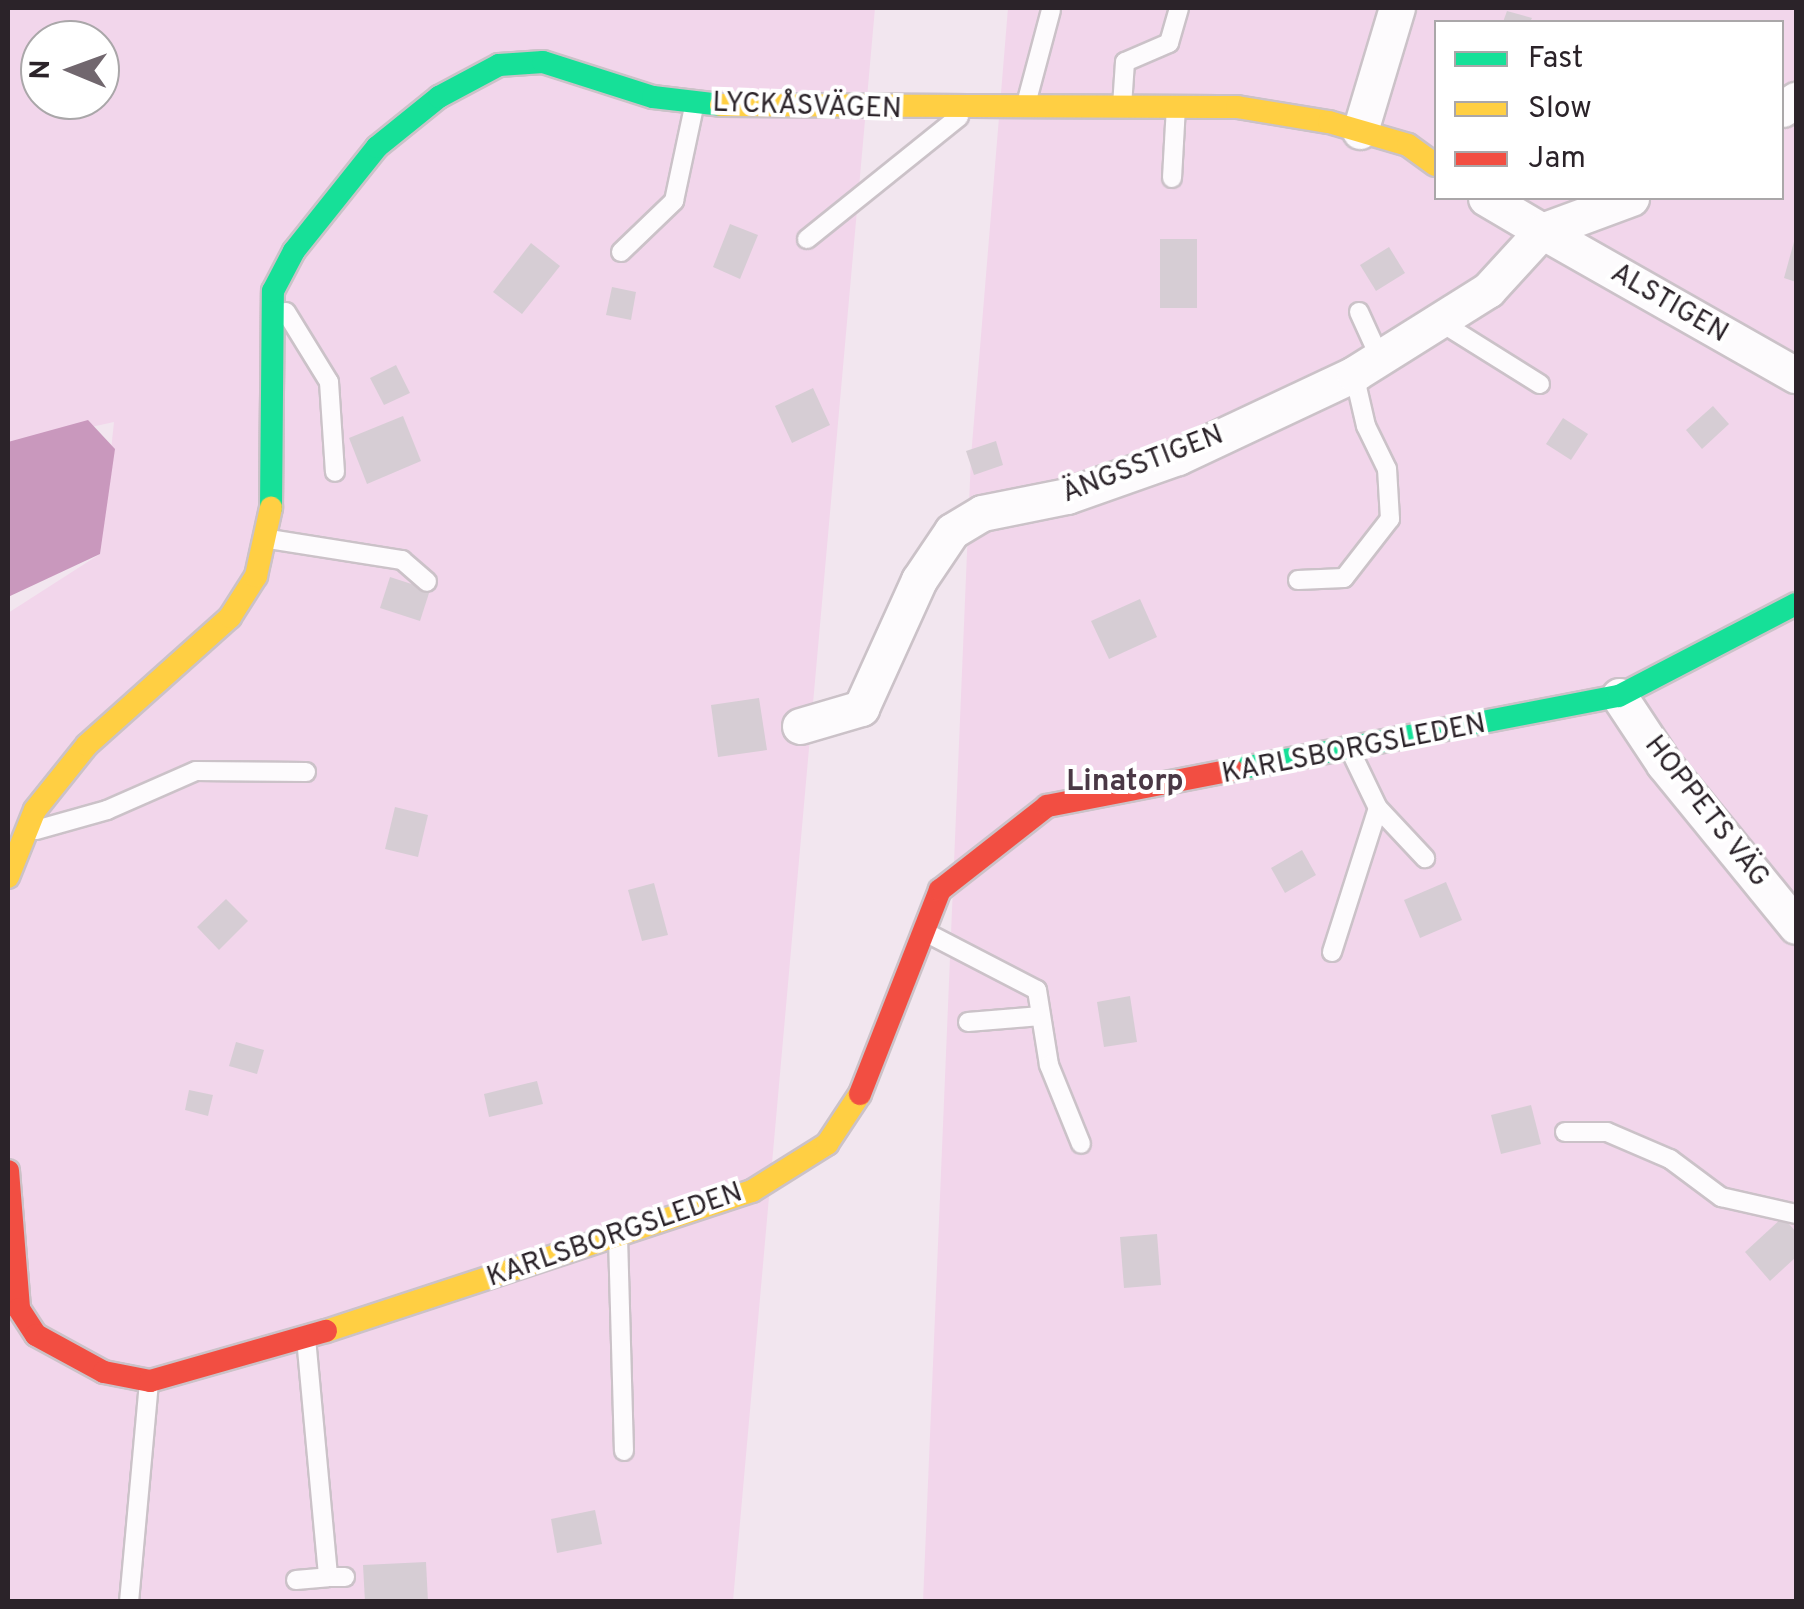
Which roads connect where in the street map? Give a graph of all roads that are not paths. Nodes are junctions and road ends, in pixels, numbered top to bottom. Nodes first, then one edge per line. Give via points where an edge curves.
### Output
1 (1178, 8) edge
2 (1397, 8) edge
3 (1052, 10) dead end
4 (695, 102) junction
5 (1122, 106) junction
6 (1176, 107) junction
7 (1025, 109) junction
8 (967, 110) junction
9 (1360, 131) junction
10 (1434, 164) edge
11 (1172, 178) dead end
12 (1489, 200) edge
13 (1626, 200) edge
14 (1542, 231) junction
15 (807, 239) dead end
16 (622, 252) dead end
17 (273, 291) junction
18 (1359, 312) dead end
19 (1438, 321) junction
20 (1367, 366) junction
21 (1796, 376) edge
22 (1540, 384) dead end
23 (336, 472) dead end
24 (269, 539) junction
25 (1298, 580) dead end
26 (427, 582) dead end
27 (1796, 604) edge
28 (1619, 696) junction
29 (800, 726) dead end
30 (1351, 751) junction
31 (306, 772) dead end
32 (1378, 808) junction
33 (26, 833) junction
34 (1424, 858) dead end
35 (8, 877) edge
36 (1796, 926) edge
37 (924, 932) junction
38 (1332, 952) dead end
39 (1042, 1016) junction
40 (968, 1022) dead end
41 (1564, 1132) dead end
42 (1080, 1144) dead end
43 (8, 1171) edge
44 (1796, 1214) edge
45 (618, 1236) junction
46 (17, 1325) edge
47 (306, 1338) junction
48 (150, 1381) junction
49 (624, 1451) dead end
50 (296, 1580) dead end
51 (129, 1602) edge

1 - 5 lane via 1169,43 1125,62
2 - 9 street
3 - 7 lane
4 - 8 street, LYCKÅSVÄGEN via 754,110
4 - 16 lane via 674,201
4 - 17 street, LYCKÅSVÄGEN via 654,97 543,62 500,64 439,97 377,147 324,206
5 - 6 street, LYCKÅSVÄGEN
5 - 7 street, LYCKÅSVÄGEN
6 - 9 street, LYCKÅSVÄGEN via 1236,107
6 - 11 lane
7 - 8 street, LYCKÅSVÄGEN
8 - 15 lane
9 - 10 street, LYCKÅSVÄGEN via 1408,145
12 - 14 street
13 - 14 street
14 - 19 street, ÄNGSSTIGEN via 1488,290
14 - 21 street, ALSTIGEN
17 - 23 lane via 329,382
17 - 24 street via 276,426
18 - 20 lane
19 - 20 street, ÄNGSSTIGEN
19 - 22 lane
20 - 25 lane via 1366,426 1386,469 1390,519 1344,578
20 - 29 street, ÄNGSSTIGEN via 1178,457 1067,496 982,513 952,530 919,580 860,708
24 - 26 lane via 402,560
24 - 33 street via 230,617 87,745 35,810
27 - 28 street, KARLSBORGSLEDEN
28 - 30 street, KARLSBORGSLEDEN
28 - 36 street, HOPPETS VÄG via 1664,764
30 - 32 lane
30 - 37 street, KARLSBORGSLEDEN via 1047,806 940,890
31 - 33 lane via 196,771 107,810
32 - 34 lane
32 - 38 lane
33 - 35 street
37 - 39 lane via 1037,990
37 - 45 street, KARLSBORGSLEDEN via 872,1074 826,1144 752,1191
39 - 40 lane
39 - 42 lane via 1048,1065
41 - 44 lane via 1607,1132 1670,1160 1721,1198
43 - 46 street
45 - 47 street, KARLSBORGSLEDEN
45 - 49 lane
46 - 48 street, KARLSBORGSLEDEN via 104,1372
47 - 48 street, KARLSBORGSLEDEN
47 - 50 lane via 336,1577
48 - 51 lane

